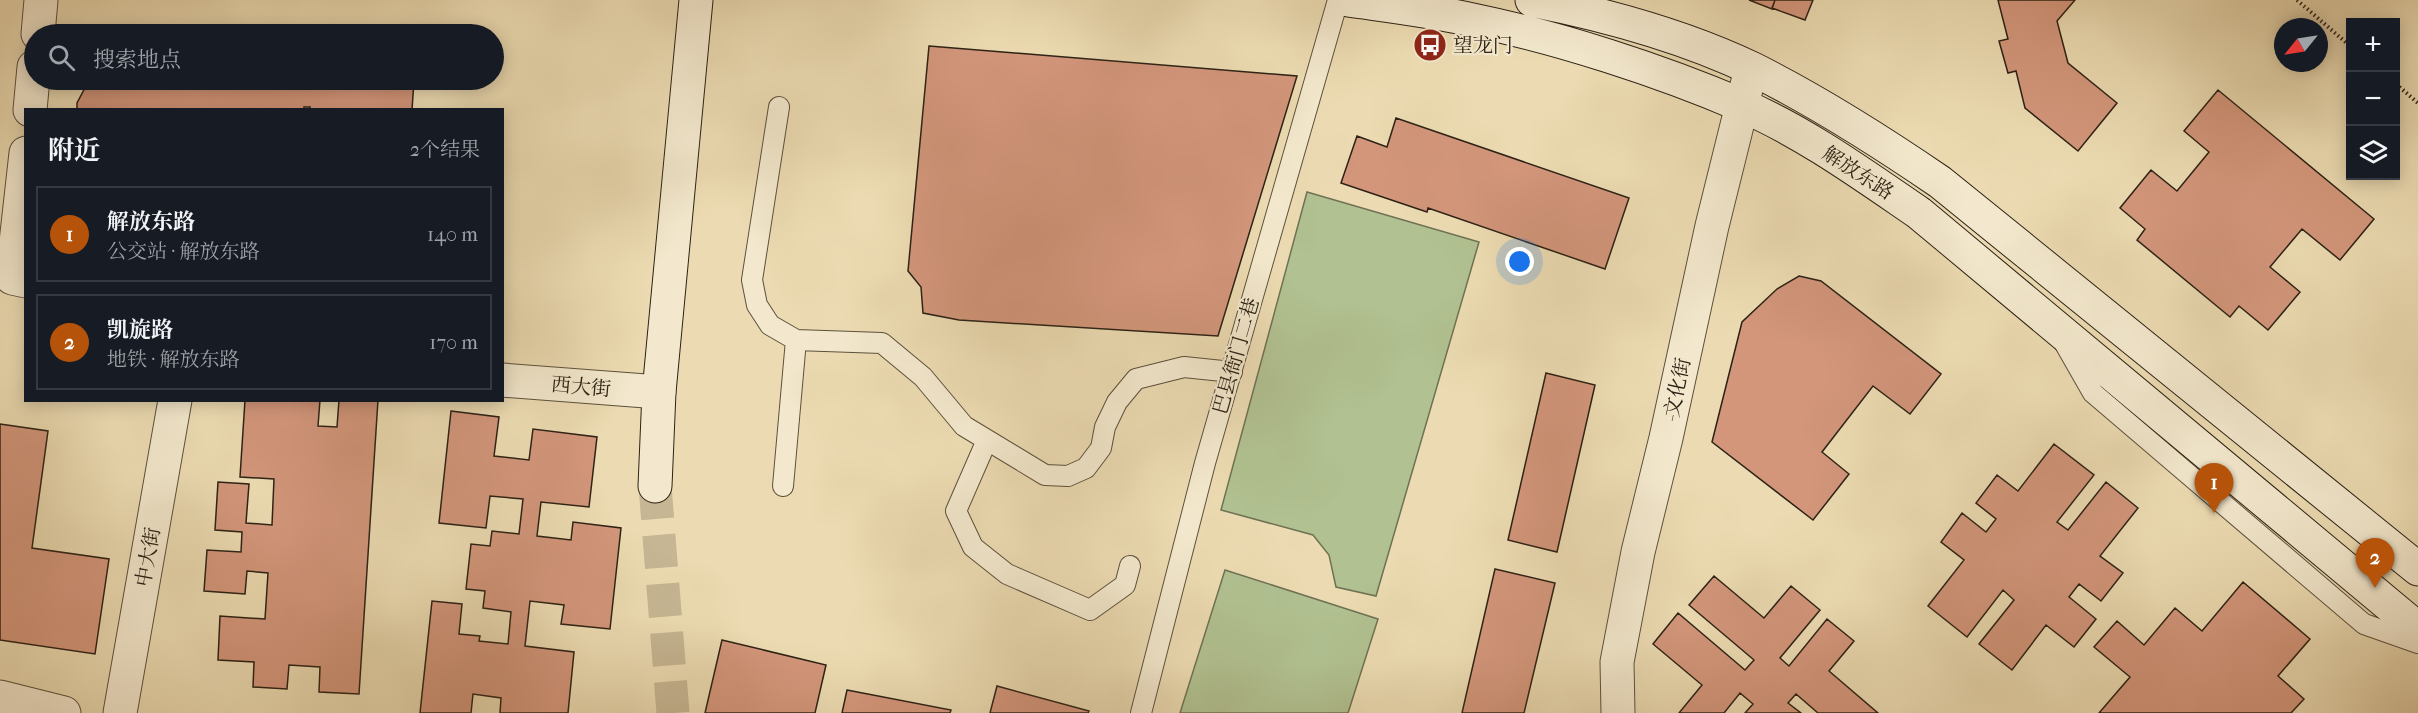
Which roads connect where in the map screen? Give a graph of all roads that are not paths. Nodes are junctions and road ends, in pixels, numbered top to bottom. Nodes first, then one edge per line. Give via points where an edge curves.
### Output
1 (41, 0) edge
2 (696, 0) edge
3 (1338, 0) edge
4 (1348, 0) edge
5 (1532, 0) edge
6 (39, 24) edge
7 (1751, 69) junction
8 (32, 90) edge
9 (1742, 106) junction
10 (779, 107) dead end
11 (30, 108) edge
12 (24, 172) edge
13 (13, 279) edge
14 (2054, 326) junction
15 (796, 340) junction
16 (1232, 372) junction
17 (504, 380) edge
18 (659, 392) junction
19 (175, 402) edge
20 (987, 440) junction
21 (655, 486) tunnel mouth
22 (783, 486) dead end
23 (1130, 566) dead end
24 (2418, 569) edge
25 (2418, 629) edge
26 (2418, 643) edge
27 (0, 697) edge
28 (64, 713) edge
29 (120, 713) edge
30 (1141, 713) edge
31 (1618, 713) edge

1 - 6 main road
2 - 18 main road
3 - 16 lane, 巴县衙门二巷
4 - 9 main road, 解放东路 via 1533,34 1662,75
5 - 7 main road, 解放东路 via 1610,17
7 - 9 main road, -文化街
7 - 24 main road, 解放东路 via 1834,113 1940,182
8 - 11 main road
9 - 14 main road, 解放东路 via 1858,171 1919,213
9 - 31 main road, -文化街 via 1638,552 1617,662
10 - 15 lane via 752,280 757,305 770,325
12 - 13 main road
14 - 25 main road, 解放东路
14 - 26 lane via 2093,393 2364,624
15 - 20 lane via 882,343 923,377 964,426
15 - 22 lane
16 - 20 lane via 1184,367 1136,379 1117,402 1105,427 1101,448 1086,468 1068,476 1045,476
16 - 30 lane, 巴县衙门二巷
17 - 18 main road, 西大街
18 - 21 main road
19 - 29 main road, 中大街
20 - 23 lane via 956,511 973,547 1006,574 1090,610 1125,585
27 - 28 main road

